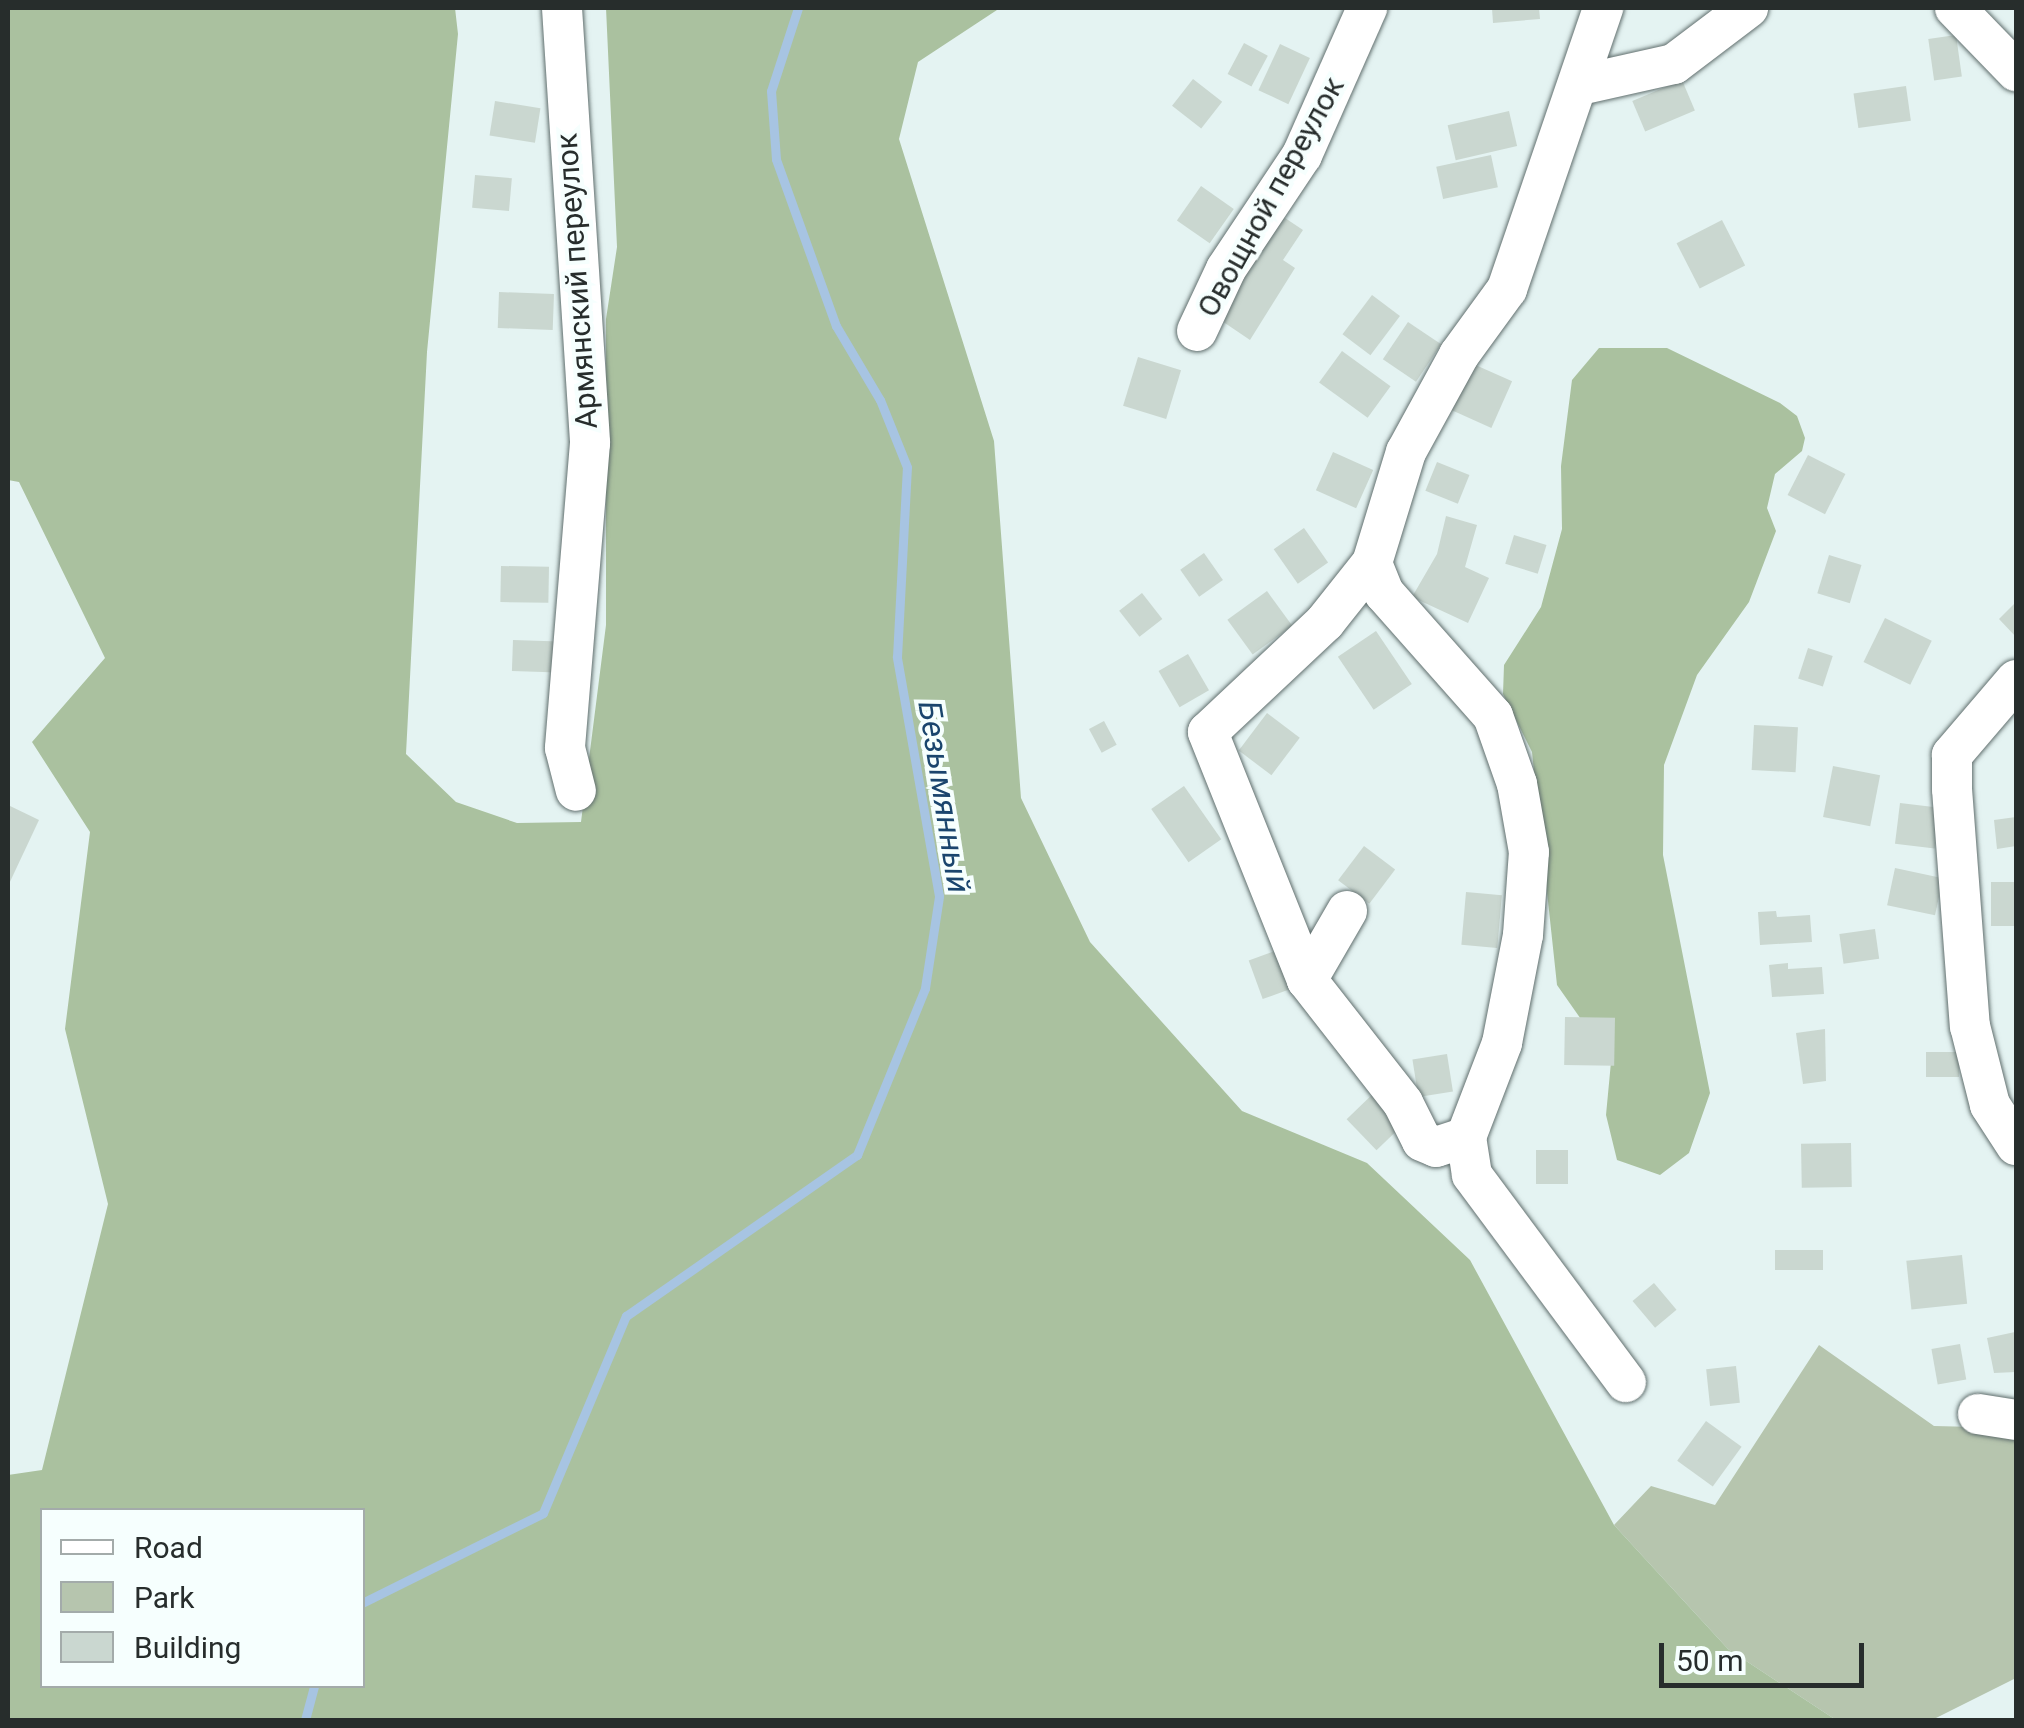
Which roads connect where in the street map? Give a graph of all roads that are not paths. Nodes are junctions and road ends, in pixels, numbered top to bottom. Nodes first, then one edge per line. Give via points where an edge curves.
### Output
1 (562, 8) edge
2 (1367, 8) edge
3 (1603, 8) edge
4 (1748, 8) edge
5 (1954, 8) edge
6 (2016, 71) edge
7 (1580, 85) junction
8 (1197, 331) dead end
9 (1372, 563) junction
10 (2016, 680) edge
11 (576, 791) dead end
12 (1347, 911) dead end
13 (1307, 980) junction
14 (1466, 1137) junction
15 (2016, 1145) edge
16 (1626, 1382) dead end

1 - 11 street, Армянский переулок via 590,442 566,748
2 - 8 street, Овощной переулок via 1302,155 1226,269
3 - 7 street
4 - 7 street via 1674,64
5 - 6 street
7 - 9 street via 1508,289 1458,355 1406,452
9 - 13 street via 1325,622 1208,732
9 - 14 street via 1384,594 1493,716 1516,784 1528,852 1523,935 1502,1043
10 - 15 street via 1952,755 1952,788 1970,1026 1990,1105
12 - 13 street
13 - 14 street via 1403,1103 1422,1141 1436,1146
14 - 16 street via 1472,1175

